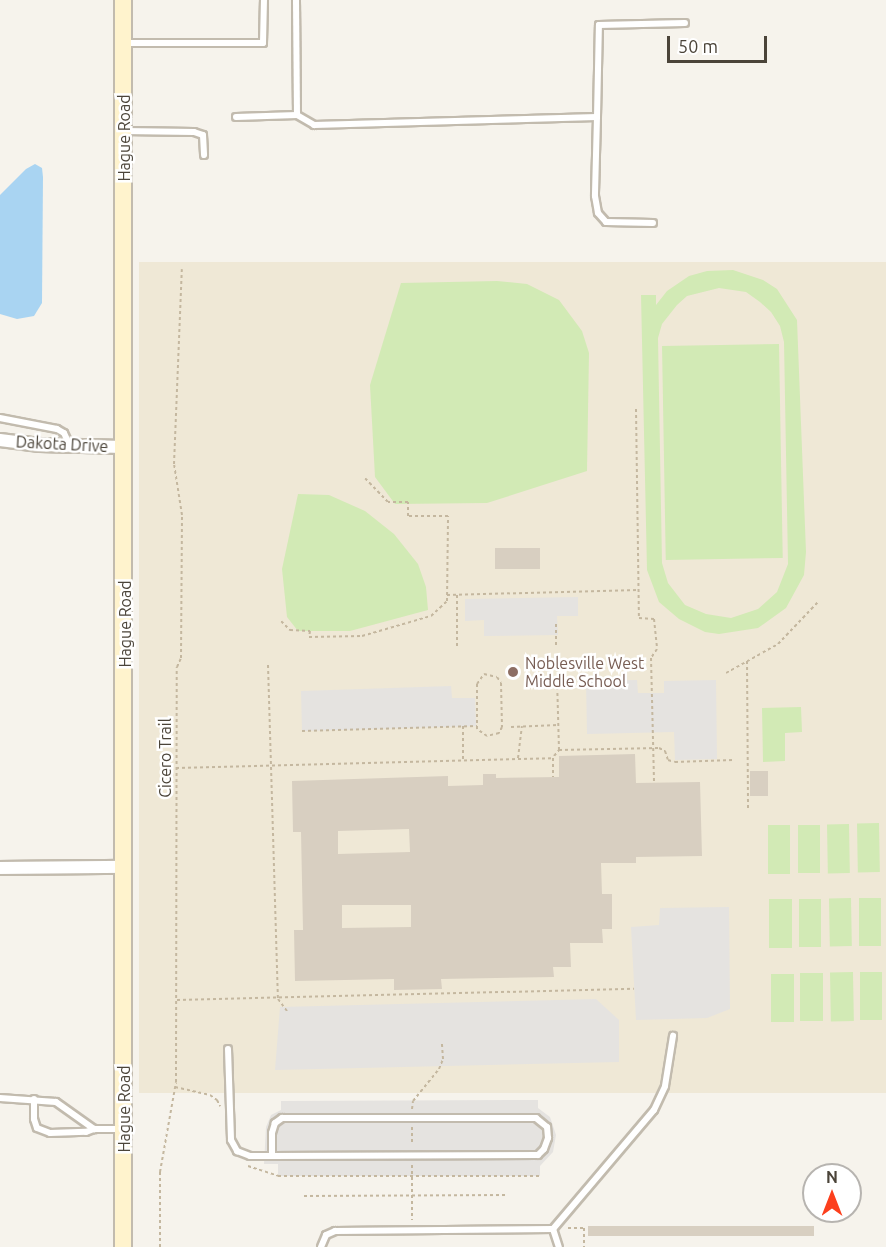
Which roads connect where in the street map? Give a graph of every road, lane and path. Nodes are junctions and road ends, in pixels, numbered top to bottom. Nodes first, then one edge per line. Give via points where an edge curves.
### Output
1 (123, 0) edge
2 (264, 0) edge
3 (296, 0) edge
4 (686, 23) dead end
5 (123, 43) junction
6 (297, 115) junction
7 (236, 117) dead end
8 (597, 117) junction
9 (124, 131) junction
10 (204, 155) dead end
11 (653, 223) dead end
12 (182, 269) dead end
13 (636, 409) dead end
14 (0, 418) edge
15 (0, 440) edge
16 (70, 447) junction
17 (124, 447) junction
18 (365, 478) dead end
19 (638, 590) junction
20 (458, 594) junction
21 (447, 595) junction
22 (819, 601) dead end
23 (281, 621) dead end
24 (556, 624) dead end
25 (556, 645) dead end
26 (457, 646) dead end
27 (747, 661) junction
28 (268, 665) dead end
29 (726, 673) dead end
30 (557, 677) dead end
31 (558, 725) junction
32 (463, 726) junction
33 (477, 726) junction
34 (522, 726) junction
35 (511, 727) dead end
36 (302, 731) dead end
37 (652, 748) junction
38 (559, 750) junction
39 (518, 758) junction
40 (553, 758) junction
41 (463, 760) junction
42 (733, 760) dead end
43 (271, 765) junction
44 (176, 768) junction
45 (553, 777) dead end
46 (654, 783) dead end
47 (748, 808) dead end
48 (125, 867) junction
49 (0, 868) edge
50 (634, 989) dead end
51 (278, 999) junction
52 (177, 1000) junction
53 (287, 1011) dead end
54 (673, 1036) dead end
55 (442, 1043) dead end
56 (228, 1049) dead end
57 (0, 1098) edge
58 (34, 1099) junction
59 (412, 1109) dead end
60 (412, 1127) dead end
61 (94, 1129) junction
62 (124, 1129) junction
63 (412, 1148) dead end
64 (272, 1156) junction
65 (412, 1164) dead end
66 (507, 1195) dead end
67 (304, 1196) dead end
68 (412, 1196) junction
69 (412, 1220) dead end
70 (553, 1228) junction
71 (123, 1247) edge
72 (160, 1247) edge
73 (321, 1247) edge
74 (559, 1247) edge
75 (584, 1247) edge

1 - 5 main road, Hague Road
2 - 5 lane via 263,43
3 - 6 lane
4 - 8 lane via 599,25
5 - 9 main road, Hague Road
6 - 7 lane
6 - 8 lane via 314,125
8 - 11 lane via 598,213 606,222
9 - 10 lane via 194,132 202,135
9 - 17 main road, Hague Road
12 - 44 path, Cicero Trail via 174,464 182,515
13 - 19 path
14 - 16 lane via 57,429 64,433
15 - 16 street, Dakota Drive
16 - 17 street, Dakota Drive
17 - 48 main road, Hague Road
18 - 21 path via 388,502 408,502 408,516 448,516
19 - 20 path
19 - 37 path via 639,618 654,619 657,649 651,658
20 - 21 path
20 - 26 path
21 - 23 path via 447,601 431,616 362,636 309,637 310,631 290,630
22 - 27 path via 778,644
24 - 25 path
27 - 29 path
27 - 47 path
28 - 43 path
30 - 31 path
31 - 34 path
31 - 38 path
32 - 33 path
32 - 36 path
32 - 41 path
33 - 33 path via 480,734 487,736 499,733 502,727 501,683 491,674 484,674 477,684
34 - 35 path
34 - 39 path
37 - 38 path
37 - 42 path via 665,751 668,760 675,762
37 - 46 path
38 - 40 path
39 - 40 path
39 - 41 path
40 - 45 path
41 - 43 path
43 - 44 path
43 - 51 path
44 - 52 path, Cicero Trail
48 - 49 street
48 - 62 main road, Hague Road
50 - 51 path
51 - 52 path
51 - 53 path
52 - 72 path, Cicero Trail via 176,1082 160,1172
54 - 70 lane via 665,1086 654,1110
55 - 59 path via 439,1069 413,1101
56 - 64 lane via 231,1140 237,1150 250,1156
57 - 58 lane
58 - 61 lane via 56,1102
58 - 61 lane via 38,1128 50,1133
60 - 63 path
61 - 62 lane
62 - 71 main road, Hague Road
64 - 64 lane via 538,1155 546,1143 547,1127 536,1118 282,1118 275,1123 272,1133
65 - 68 path
66 - 68 path
67 - 68 path
68 - 69 path
70 - 73 lane via 335,1231 326,1235
70 - 74 lane
70 - 75 path via 584,1228

